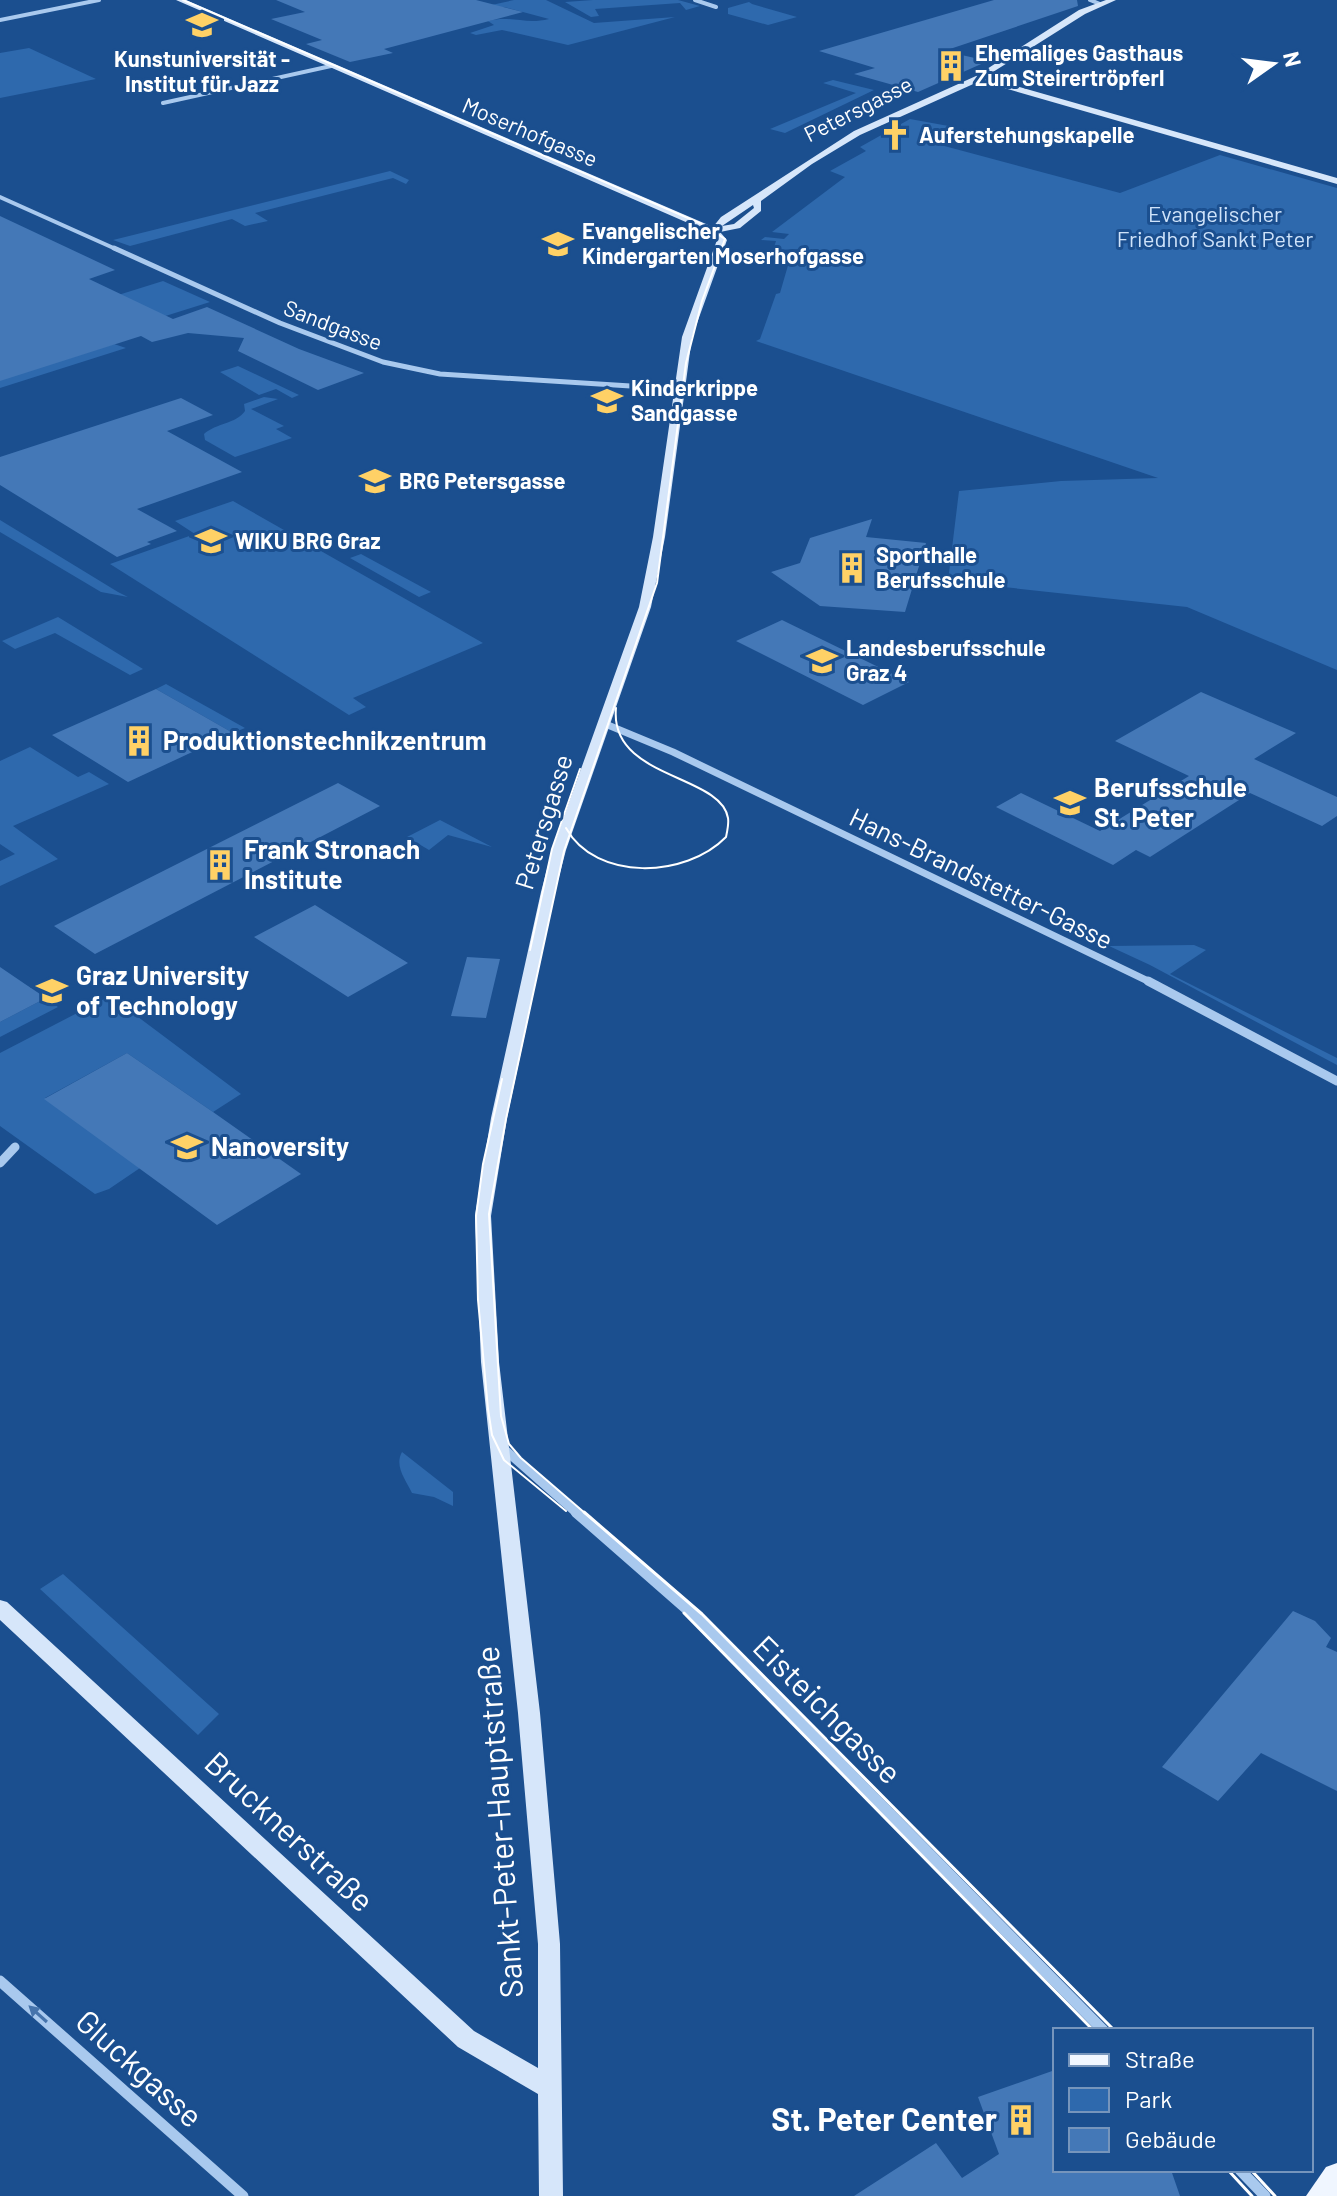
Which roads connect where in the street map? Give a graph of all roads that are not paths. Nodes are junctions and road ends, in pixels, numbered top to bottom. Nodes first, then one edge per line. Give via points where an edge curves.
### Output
1 (99, 0) edge
2 (180, 0) edge
3 (695, 0) edge
4 (1090, 0) edge
5 (1112, 0) edge
6 (1100, 4) junction
7 (716, 7) dead end
8 (0, 20) edge
9 (331, 66) junction
10 (979, 78) junction
11 (163, 103) dead end
12 (1337, 181) edge
13 (0, 197) edge
14 (714, 231) junction
15 (678, 389) junction
16 (603, 723) junction
17 (1337, 1081) edge
18 (15, 1147) dead end
19 (0, 1163) edge
20 (500, 1443) junction
21 (0, 1608) edge
22 (0, 1981) edge
23 (1101, 2028) edge
24 (548, 2087) junction
25 (1242, 2172) edge
26 (1337, 2178) edge
27 (243, 2196) edge
28 (551, 2196) edge
29 (1265, 2196) edge
30 (1322, 2196) edge

1 - 8 street
2 - 9 main road, Moserhofgasse
3 - 7 street
4 - 6 street
5 - 6 main road, Petersgasse
6 - 10 main road, Petersgasse
9 - 11 street
9 - 14 main road, Moserhofgasse
10 - 12 main road
10 - 14 main road, Petersgasse via 857,133 757,200 758,209 741,224
13 - 15 street, Sandgasse via 280,323 383,362 440,374
14 - 15 main road, Petersgasse via 722,240 687,337
15 - 16 main road, Petersgasse via 652,582
16 - 17 street, Hans-Brandstetter-Gasse via 1107,961
16 - 20 main road, Petersgasse via 548,892 483,1216 485,1297
18 - 19 street
20 - 23 street, Eisteichgasse via 696,1617
20 - 24 main road, Sankt-Peter-Hauptstraße via 549,1944
21 - 24 main road, Brucknerstraße via 466,2039
27 -> 22 street, Gluckgasse
24 - 28 main road, Sankt-Peter-Hauptstraße
25 - 29 street
26 - 30 main road

